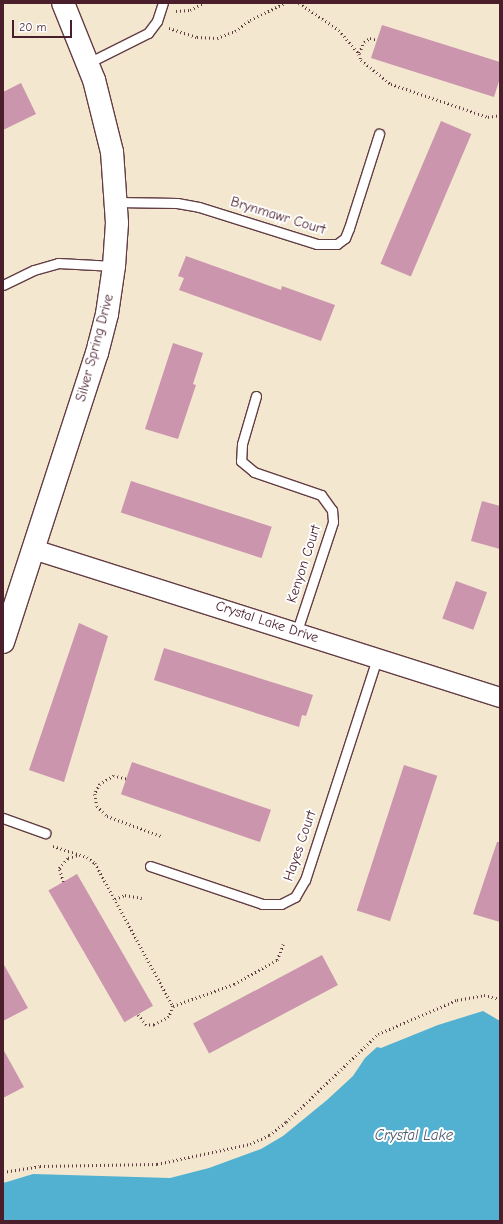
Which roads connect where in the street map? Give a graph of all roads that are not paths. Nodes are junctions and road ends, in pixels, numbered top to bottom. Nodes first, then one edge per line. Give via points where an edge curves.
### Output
1 (63, 3) edge
2 (163, 3) edge
3 (88, 63) junction
4 (379, 134) dead end
5 (116, 202) junction
6 (114, 266) junction
7 (3, 285) edge
8 (256, 396) dead end
9 (33, 549) junction
10 (297, 631) junction
11 (3, 640) edge
12 (377, 658) junction
13 (500, 697) edge
14 (3, 818) edge
15 (45, 833) dead end
16 (150, 866) dead end

1 - 3 street, Silver Spring Drive
2 - 3 lane via 157,21 148,33
3 - 5 street, Silver Spring Drive via 112,152
4 - 5 lane, Brynmawr Court via 350,228 345,238 337,244 317,244 199,206
5 - 6 street, Silver Spring Drive
6 - 7 lane via 58,263 34,270
6 - 9 street, Silver Spring Drive via 107,314 97,354
8 - 10 lane, Kenyon Court via 242,444 242,461 254,472 321,495 332,510 333,522
9 - 10 street, Crystal Lake Drive
9 - 11 street, Silver Spring Drive
10 - 12 street, Crystal Lake Drive
12 - 13 street, Crystal Lake Drive
12 - 16 lane, Hayes Court via 305,880 295,897 281,904 262,904
14 - 15 lane

